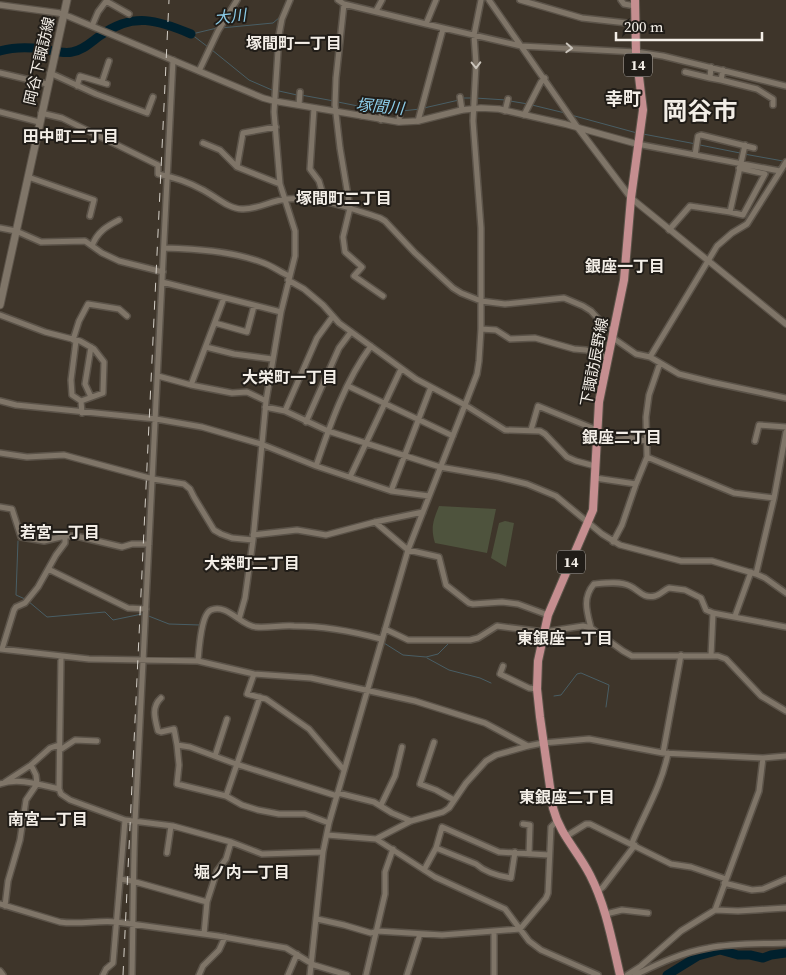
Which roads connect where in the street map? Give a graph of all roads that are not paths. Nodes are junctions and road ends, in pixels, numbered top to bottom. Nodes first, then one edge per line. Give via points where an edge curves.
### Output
1 (67, 0) edge
2 (106, 0) edge
3 (237, 0) edge
4 (290, 0) edge
5 (338, 0) edge
6 (382, 0) edge
7 (436, 0) edge
8 (481, 0) edge
9 (489, 0) edge
10 (520, 0) edge
11 (546, 0) edge
12 (621, 0) edge
13 (635, 3) edge
14 (344, 4) junction
15 (0, 5) edge
16 (543, 7) junction
17 (376, 11) junction
18 (64, 14) junction
19 (129, 14) dead end
20 (426, 24) junction
21 (636, 24) junction
22 (92, 26) junction
23 (443, 28) junction
24 (474, 35) junction
25 (521, 46) junction
26 (636, 52) junction
27 (173, 60) junction
28 (109, 61) dead end
29 (711, 66) junction
30 (723, 70) junction
31 (199, 71) junction
32 (685, 72) dead end
33 (50, 73) junction
34 (0, 74) edge
35 (544, 78) junction
36 (710, 78) junction
37 (721, 80) junction
38 (47, 84) junction
39 (77, 86) junction
40 (786, 86) edge
41 (300, 95) dead end
42 (153, 97) dead end
43 (460, 97) dead end
44 (274, 101) junction
45 (299, 105) junction
46 (773, 105) dead end
47 (383, 106) dead end
48 (364, 107) dead end
49 (462, 107) junction
50 (314, 108) junction
51 (400, 108) dead end
52 (474, 108) junction
53 (526, 111) junction
54 (0, 112) edge
55 (336, 112) junction
56 (41, 113) junction
57 (362, 116) junction
58 (381, 116) junction
59 (418, 121) junction
60 (39, 122) junction
61 (399, 122) junction
62 (276, 127) junction
63 (578, 128) junction
64 (203, 144) dead end
65 (637, 144) junction
66 (744, 148) junction
67 (754, 148) dead end
68 (694, 154) junction
69 (740, 163) junction
70 (786, 164) edge
71 (237, 167) junction
72 (780, 170) junction
73 (168, 176) junction
74 (28, 177) junction
75 (280, 184) junction
76 (630, 198) junction
77 (285, 199) junction
78 (325, 201) junction
79 (350, 208) junction
80 (730, 212) junction
81 (90, 216) dead end
82 (119, 220) dead end
83 (0, 228) edge
84 (669, 230) junction
85 (16, 231) junction
86 (92, 246) junction
87 (164, 248) junction
88 (707, 261) junction
89 (163, 272) junction
90 (288, 278) junction
91 (162, 282) junction
92 (383, 296) dead end
93 (224, 298) junction
94 (481, 301) junction
95 (0, 305) edge
96 (254, 306) junction
97 (281, 312) junction
98 (0, 315) edge
99 (127, 316) dead end
100 (333, 316) junction
101 (215, 323) junction
102 (786, 324) edge
103 (481, 329) junction
104 (351, 332) junction
105 (614, 335) junction
106 (75, 340) junction
107 (371, 346) junction
108 (91, 347) junction
109 (206, 347) junction
110 (650, 357) junction
111 (608, 358) junction
112 (272, 359) junction
113 (660, 362) junction
114 (401, 369) junction
115 (158, 376) junction
116 (192, 385) junction
117 (348, 386) junction
118 (431, 387) junction
119 (92, 397) junction
120 (786, 398) edge
121 (0, 401) edge
122 (81, 401) junction
123 (265, 404) junction
124 (384, 404) junction
125 (466, 405) junction
126 (285, 411) junction
127 (82, 413) junction
128 (156, 419) junction
129 (419, 420) junction
130 (306, 422) junction
131 (786, 427) edge
132 (531, 430) junction
133 (596, 430) junction
134 (328, 431) junction
135 (786, 432) edge
136 (453, 436) junction
137 (596, 441) junction
138 (646, 441) junction
139 (755, 441) dead end
140 (261, 444) junction
141 (365, 444) junction
142 (0, 453) edge
143 (405, 456) junction
144 (647, 457) junction
145 (316, 466) junction
146 (595, 466) junction
147 (440, 467) junction
148 (350, 477) junction
149 (595, 478) junction
150 (153, 479) junction
151 (636, 484) junction
152 (391, 491) junction
153 (429, 496) junction
154 (774, 498) junction
155 (0, 507) edge
156 (422, 512) junction
157 (375, 522) junction
158 (588, 523) junction
159 (65, 536) junction
160 (253, 538) junction
161 (613, 542) junction
162 (149, 544) junction
163 (408, 550) junction
164 (48, 569) junction
165 (753, 573) junction
166 (786, 593) edge
167 (146, 609) junction
168 (713, 613) junction
169 (548, 614) junction
170 (735, 616) junction
171 (239, 619) junction
172 (786, 626) edge
173 (591, 628) junction
174 (384, 629) junction
175 (544, 632) junction
176 (381, 640) junction
177 (1, 649) edge
178 (681, 655) junction
179 (711, 656) junction
180 (61, 657) junction
181 (143, 660) junction
182 (198, 661) junction
183 (503, 666) dead end
184 (254, 674) junction
185 (537, 689) junction
186 (367, 690) junction
187 (260, 697) junction
188 (161, 698) dead end
189 (786, 711) edge
190 (227, 719) dead end
191 (97, 741) dead end
192 (434, 742) dead end
193 (543, 743) junction
194 (177, 745) junction
195 (528, 746) junction
196 (402, 747) dead end
197 (60, 748) junction
198 (666, 753) junction
199 (215, 756) junction
200 (786, 756) edge
201 (763, 758) junction
202 (236, 764) junction
203 (31, 765) junction
204 (344, 770) junction
205 (3, 783) edge
206 (37, 784) junction
207 (59, 789) junction
208 (337, 794) junction
209 (226, 796) junction
210 (454, 800) junction
211 (381, 805) junction
212 (125, 820) junction
213 (411, 821) junction
214 (557, 821) junction
215 (135, 822) junction
216 (329, 823) junction
217 (523, 824) dead end
218 (170, 826) junction
219 (327, 835) junction
220 (565, 837) junction
221 (376, 839) junction
222 (230, 842) junction
223 (633, 844) junction
224 (436, 848) junction
225 (393, 849) junction
226 (324, 852) junction
227 (515, 852) junction
228 (167, 854) dead end
229 (529, 854) junction
230 (548, 855) junction
231 (424, 870) junction
232 (120, 879) junction
233 (786, 879) edge
234 (132, 880) junction
235 (725, 881) junction
236 (598, 891) junction
237 (207, 902) junction
238 (3, 905) edge
239 (786, 908) edge
240 (715, 910) junction
241 (648, 913) dead end
242 (606, 914) junction
243 (317, 919) junction
244 (117, 922) junction
245 (133, 926) junction
246 (520, 929) junction
247 (377, 931) junction
248 (494, 932) junction
249 (204, 934) junction
250 (420, 934) junction
251 (225, 937) junction
252 (786, 943) edge
253 (297, 954) junction
254 (311, 963) junction
255 (0, 971) edge
256 (3, 975) edge
257 (103, 975) edge
258 (132, 975) edge
259 (199, 975) edge
260 (288, 975) edge
261 (310, 975) edge
262 (347, 975) edge
263 (366, 975) edge
264 (407, 975) edge
265 (494, 975) edge
266 (598, 975) edge
267 (620, 975) edge
268 (627, 975) edge
269 (635, 975) edge

1 - 18 main road, 岡谷下諏訪線
2 - 19 street
2 - 22 street
3 - 31 street
4 - 44 street via 279,34
5 - 14 street
6 - 17 street
7 - 20 street
8 - 24 street
9 - 25 street
10 - 16 street
11 - 16 street
12 - 13 street via 624,4
13 - 21 main road, 下諏訪辰野線 / 14
14 - 17 street
14 - 55 street via 336,78
15 - 18 street
16 - 21 street via 582,18
17 - 20 street
18 - 22 street
18 - 33 main road, 岡谷下諏訪線
20 - 23 street
21 - 26 main road, 下諏訪辰野線 / 14
22 - 27 street
23 - 24 street
23 - 59 street
24 - 25 street
24 -> 52 street
25 -> 26 street
25 - 35 street
26 - 29 street
26 - 65 main road, 下諏訪辰野線 / 14 via 643,110
27 - 31 street
27 - 73 street
28 - 39 street via 105,83 80,76
29 - 30 street
29 - 36 street
30 - 37 street
30 - 40 street
31 - 44 street
32 - 36 street
33 - 38 main road, 岡谷下諏訪線
33 - 39 street
34 - 38 street
35 - 53 street
35 - 63 street
36 - 37 street
37 - 46 street via 765,92 773,99
38 - 56 main road, 岡谷下諏訪線
39 - 42 street via 147,113
41 - 45 street
43 - 49 street
44 - 45 street
44 - 62 street
45 - 50 street
47 - 58 street
48 - 57 street
49 - 52 street
49 - 59 street
50 - 55 street
50 - 78 street via 310,169 319,181
51 - 61 street
52 - 53 street via 506,104
52 - 94 street via 481,228
53 - 63 street
54 - 60 street
55 - 57 street
55 - 79 street
56 - 60 main road, 岡谷下諏訪線
56 - 73 street via 62,118 158,165 158,174
57 - 58 street
58 - 61 street
59 - 61 street
60 - 74 main road, 岡谷下諏訪線
62 - 71 street via 243,133
62 - 75 street
63 - 65 street
63 - 76 street
64 - 71 street via 220,150
65 - 68 street
65 - 76 main road, 下諏訪辰野線 / 14
66 - 67 street
66 - 68 street via 701,135
66 - 69 street
68 - 69 street
69 - 72 street
69 - 80 street
69 - 80 street via 765,174 743,215
70 - 72 street
71 - 75 street
72 - 88 street via 747,224 722,240
73 - 77 street via 241,209
73 - 87 street
74 - 81 street via 94,200
74 - 85 main road, 岡谷下諏訪線
75 - 77 street
76 - 84 street
76 - 105 main road, 下諏訪辰野線 / 14 via 624,280
77 - 78 street
77 - 90 street via 296,242
78 - 79 street
79 - 92 street via 343,237 345,252 362,267 354,276
79 - 94 street via 385,221 453,288
80 - 84 street via 690,206
82 - 86 street via 105,227 95,237
83 - 85 street
84 - 88 street
85 - 86 street via 41,242 77,240
85 - 95 main road, 岡谷下諏訪線
86 - 89 street via 119,261
87 - 89 street
87 - 90 street via 228,253 262,262
88 - 102 street
88 - 110 street
89 - 91 street
90 - 97 street
90 - 100 street
91 - 93 street
91 - 115 street
93 - 96 street
93 - 101 street
94 - 103 street
94 - 105 street via 505,304 564,298 591,311
96 - 97 street
96 - 101 street via 247,332
97 - 112 street
98 - 106 street
99 - 106 street via 119,309 88,304 79,321
100 - 104 street
100 - 126 street via 317,338
101 - 109 street
103 - 111 street via 496,330 510,339 535,338
103 - 125 street via 477,374
104 - 107 street
104 - 130 street via 339,348
105 - 110 street via 636,354
105 - 111 main road, 下諏訪辰野線 / 14
106 - 108 street
106 - 122 street via 72,395
107 - 114 street
107 - 117 street
108 - 119 street via 85,384
108 - 119 street via 104,362 103,393
109 - 112 street
109 - 116 street
110 - 113 street
111 - 133 main road, 下諏訪辰野線 / 14
112 - 123 street
113 - 120 street via 679,374 696,379
113 - 138 street via 649,395
114 - 118 street
114 - 124 street
115 - 116 street
115 - 128 street
116 - 123 street via 232,393 247,392
117 - 124 street
117 - 134 street
118 - 125 street
118 - 129 street
119 - 122 street
121 - 127 street
122 - 127 street
123 - 126 street
123 - 140 street
124 - 129 street
124 - 141 street
125 - 132 street via 505,430
125 - 136 street
126 - 130 street
127 - 128 street
128 - 140 street via 202,426
128 - 150 street
129 - 136 street
129 - 143 street
130 - 134 street
131 - 139 street via 759,425
132 - 133 street via 538,406
132 - 146 street via 545,434 567,457
133 - 137 main road, 下諏訪辰野線 / 14
134 - 141 street
134 - 145 street
135 - 154 street
136 - 147 street
137 - 138 street via 629,438
137 - 146 main road, 下諏訪辰野線 / 14
138 - 144 street
140 - 145 street
140 - 160 street
141 - 143 street
141 - 148 street
142 - 150 street via 27,457 64,454
143 - 147 street
143 - 152 street
144 - 151 street
144 - 154 street via 734,493
145 - 148 street
146 - 149 main road, 下諏訪辰野線 / 14
147 - 153 street
147 - 158 street via 528,484 556,496
148 - 152 street
149 - 151 street
149 - 158 main road, 下諏訪辰野線 / 14
150 - 160 street via 188,485 214,530 220,534 232,538
150 - 162 street
151 - 161 street
152 - 153 street
153 - 156 street
154 - 165 street
155 - 159 street via 12,509 21,537 44,540
156 - 157 street
156 - 163 street
157 - 160 street via 326,534 297,530
157 - 163 street
158 - 161 street
158 - 169 main road, 下諏訪辰野線 / 14
159 - 162 street via 122,547
159 - 164 street via 65,543
160 - 171 street
161 - 165 street via 682,561 712,561
162 - 167 street
163 - 169 street via 439,558 444,582 469,603 518,604
163 - 174 street
164 - 167 street via 128,608
164 - 177 street via 25,603 14,610
165 - 166 street
165 - 170 street
167 - 181 street
168 - 170 street
168 - 173 street via 706,610 701,598 685,590 669,588 657,596 649,596 623,584 594,584 585,606
168 - 179 street
169 - 175 main road, 下諏訪辰野線 / 14
170 - 172 street
171 - 176 street via 257,627 304,626
171 - 182 street via 220,609 208,611
173 - 175 street via 583,626
173 - 178 street via 628,654
174 - 175 street via 408,640 470,640 496,626
174 - 176 street
175 - 185 main road, 下諏訪辰野線 / 14
176 - 186 street
177 - 180 street
178 - 179 street
178 - 198 street
179 - 189 street via 726,659 761,696
180 - 181 street
180 - 197 street
181 - 182 street
181 - 215 street
182 - 184 street
183 - 185 street via 500,674
184 - 186 street via 311,678
184 - 187 street via 247,694
185 - 193 main road, 下諏訪辰野線 / 14
186 - 195 street via 416,701 485,723
186 - 204 street
187 - 202 street
187 - 204 street via 310,729
188 - 194 street via 156,702 154,711 158,731 174,729
190 - 199 street
191 - 197 street via 75,740
192 - 210 street via 420,784
193 - 195 street
193 - 198 street via 589,739
193 - 214 main road, 下諏訪辰野線 / 14 via 551,804
194 - 199 street
194 - 209 street via 177,784
195 - 210 street via 486,761
196 - 211 street via 395,776
197 - 203 street via 50,748
197 - 207 street
198 - 201 street
198 - 223 street via 659,784
199 - 202 street
200 - 201 street
201 - 235 street via 759,791
202 - 208 street
202 - 209 street
203 - 205 street
203 - 206 street
204 - 208 street
205 - 206 street
206 - 207 street
206 - 238 street via 26,800 20,840
207 - 212 street via 70,800
208 - 211 street via 362,797
208 - 216 street
209 - 216 street via 258,810 305,814
210 - 213 street via 443,812
211 - 213 street
212 - 215 street
212 - 232 street
213 - 221 street
214 - 220 main road, 下諏訪辰野線 / 14
214 - 230 street via 550,827
215 - 218 street
215 - 234 street
216 - 219 street
217 - 229 street via 530,825
218 - 222 street
218 - 228 street
219 - 221 street
219 - 226 street
220 - 223 street via 588,824
220 - 236 main road, 下諏訪辰野線 / 14
221 - 225 street
222 - 226 street via 262,854
222 - 237 street
223 - 235 street via 671,864 691,867
223 - 236 street
224 - 227 street via 442,827 498,852
224 - 227 street via 496,875 511,878
224 - 231 street
225 - 231 street
225 - 247 street via 385,872 385,894
226 - 243 street
227 - 229 street
229 - 230 street
230 - 246 street via 548,893
231 - 246 street via 505,909
232 - 234 street
232 - 244 street
233 - 235 street via 752,890
234 - 237 street
234 - 245 street
235 - 240 street
236 - 242 main road, 下諏訪辰野線 / 14
237 - 249 street
238 - 244 street via 60,922
239 - 240 street
240 - 268 street via 681,930
241 - 242 street via 622,910
242 - 267 main road, 下諏訪辰野線 / 14
243 - 247 street via 371,933
243 - 254 street
244 - 245 street
244 - 257 street via 113,962
245 - 249 street
245 - 258 street
246 - 248 street
246 - 266 street via 540,950
247 - 250 street
247 - 263 street
248 - 250 street via 442,936
248 - 265 street
249 - 251 street
250 - 264 street
251 - 253 street via 286,948
251 - 259 street
252 - 269 street via 706,948 662,962
253 - 254 street
253 - 260 street
254 - 261 street
254 - 262 street
255 - 256 street

